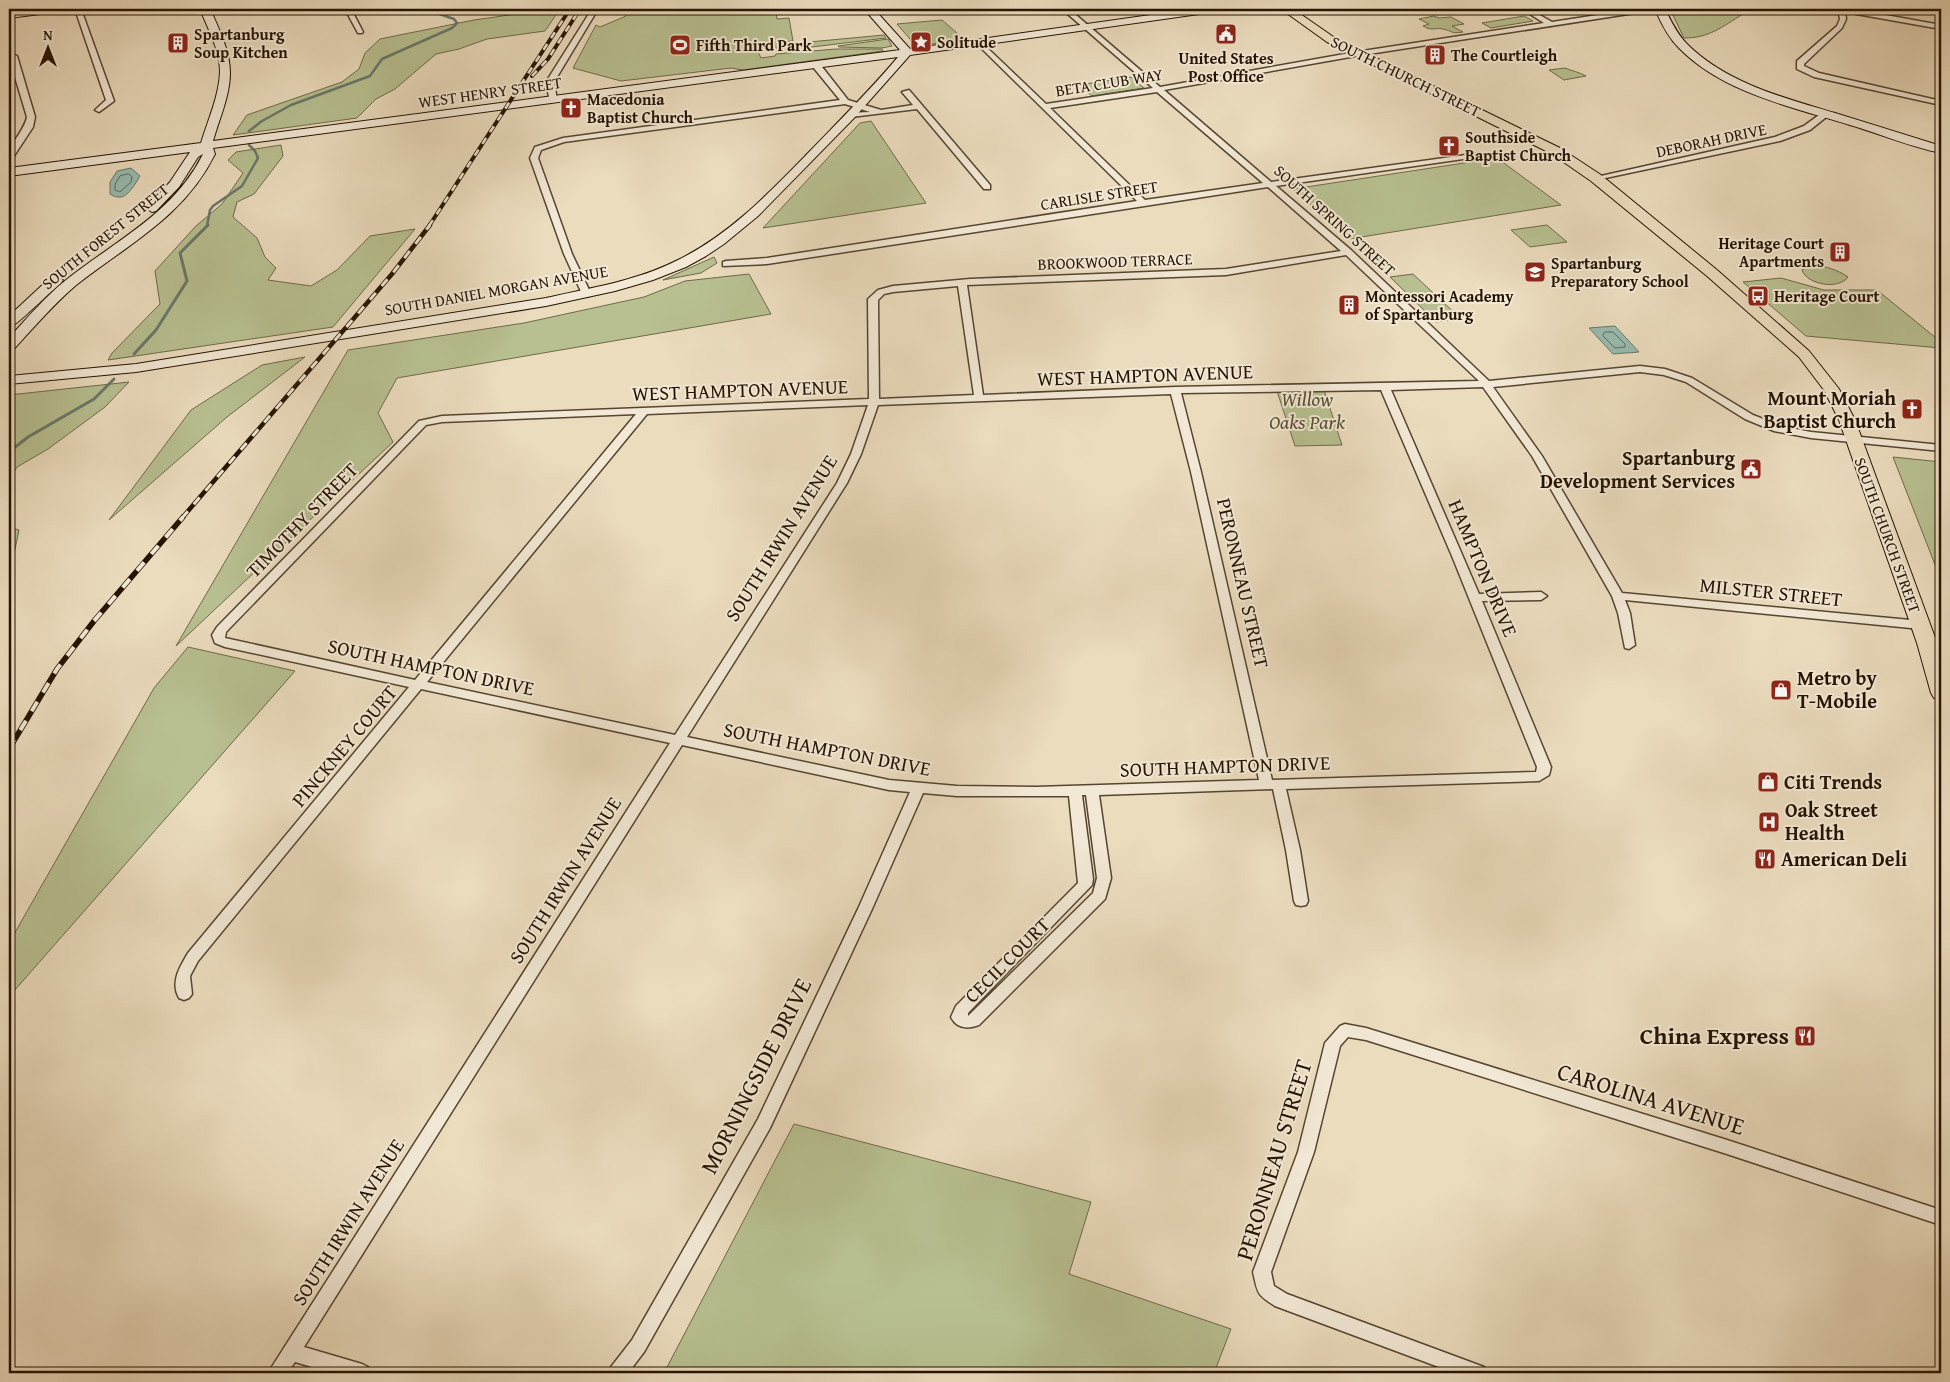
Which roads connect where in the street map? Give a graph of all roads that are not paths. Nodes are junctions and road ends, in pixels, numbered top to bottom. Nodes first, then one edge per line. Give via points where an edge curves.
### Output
1 (56, 9) edge
2 (78, 9) edge
3 (205, 9) edge
4 (348, 9) edge
5 (596, 9) edge
6 (900, 9) edge
7 (1065, 9) edge
8 (1213, 9) edge
9 (1286, 9) edge
10 (1525, 9) edge
11 (1648, 9) edge
12 (1660, 9) edge
13 (1842, 9) edge
14 (871, 11) edge
15 (9, 15) edge
16 (1551, 24) junction
17 (1941, 27) edge
18 (1087, 28) junction
19 (360, 32) dead end
20 (978, 42) junction
21 (906, 52) junction
22 (9, 54) edge
23 (1356, 54) junction
24 (816, 65) junction
25 (1158, 89) junction
26 (906, 92) dead end
27 (553, 100) junction
28 (845, 102) junction
29 (1941, 103) edge
30 (918, 107) junction
31 (1044, 107) junction
32 (99, 110) dead end
33 (856, 110) junction
34 (879, 112) junction
35 (1826, 114) junction
36 (206, 146) junction
37 (1941, 150) edge
38 (1477, 155) dead end
39 (9, 157) edge
40 (9, 172) edge
41 (1596, 178) junction
42 (1273, 186) junction
43 (987, 187) dead end
44 (1143, 203) junction
45 (1348, 252) junction
46 (726, 264) dead end
47 (962, 283) junction
48 (881, 292) joint
49 (586, 294) junction
50 (9, 324) edge
51 (9, 346) edge
52 (9, 380) edge
53 (1487, 384) junction
54 (1384, 386) junction
55 (1176, 390) junction
56 (979, 398) junction
57 (874, 402) junction
58 (644, 411) junction
59 (423, 423) joint
60 (1854, 438) junction
61 (1941, 448) edge
62 (1541, 596) dead end
63 (1618, 596) junction
64 (1476, 598) junction
65 (1921, 625) junction
66 (225, 644) joint
67 (1629, 645) dead end
68 (419, 684) junction
69 (1941, 693) edge
70 (678, 740) junction
71 (1544, 767) joint
72 (1273, 785) junction
73 (918, 789) junction
74 (1092, 790) junction
75 (1075, 791) junction
76 (1085, 885) junction
77 (1103, 890) junction
78 (1301, 901) dead end
79 (184, 994) dead end
80 (1345, 1030) joint
81 (1941, 1218) edge
82 (291, 1352) junction
83 (277, 1373) edge
84 (362, 1373) edge
85 (617, 1373) edge
86 (1478, 1373) edge

1 - 15 street
2 - 32 street via 110,101
3 - 36 street, SOUTH FOREST STREET via 221,50 225,71 222,94
4 - 19 street
5 - 27 street via 550,82
6 - 14 street
7 - 18 street, SOUTH SPRING STREET
8 - 18 street, WEST HENRY STREET
9 - 23 main road, SOUTH CHURCH STREET
10 - 16 street
11 - 16 street, BETA CLUB WAY
12 - 35 street via 1677,40 1713,69 1770,96
13 - 17 street
13 - 29 street via 1840,27 1800,63 1800,67 1811,73
14 - 21 street
16 - 23 street, BETA CLUB WAY
18 - 20 street, WEST HENRY STREET
18 - 25 street, SOUTH SPRING STREET
20 - 21 street, WEST HENRY STREET
20 - 31 street
21 - 24 street, WEST HENRY STREET
21 - 33 street, SOUTH DANIEL MORGAN AVENUE
22 - 39 street via 13,56 32,115 29,127
23 - 25 street, BETA CLUB WAY
23 - 41 main road, SOUTH CHURCH STREET via 1518,131
24 - 27 street, WEST HENRY STREET
24 - 28 street
25 - 31 street, BETA CLUB WAY
25 - 42 street, SOUTH SPRING STREET
26 - 30 street
27 - 36 street, WEST HENRY STREET
28 - 33 street
28 - 49 street via 563,140 538,149 534,158 568,254
30 - 34 street
30 - 43 street
31 - 44 street
33 - 34 street
33 - 34 street via 864,115
33 - 49 street, SOUTH DANIEL MORGAN AVENUE via 753,215 728,236 668,270
35 - 37 street
35 - 41 street, DEBORAH DRIVE via 1807,128 1777,139
36 - 40 street, WEST HENRY STREET
36 - 50 street, SOUTH FOREST STREET via 193,155 175,184 156,204 45,289
36 - 51 street, SOUTH FOREST STREET via 209,154 205,164 177,202 56,296
38 - 42 street, CARLISLE STREET
41 - 60 main road, SOUTH CHURCH STREET via 1804,354 1831,389
42 - 44 street, CARLISLE STREET
42 - 45 street, SOUTH SPRING STREET
44 - 46 street, CARLISLE STREET via 767,261
45 - 47 street, BROOKWOOD TERRACE via 1218,273
45 - 53 street, SOUTH SPRING STREET
47 - 48 street, BROOKWOOD TERRACE via 893,288
47 - 56 street
48 - 57 street, SOUTH IRWIN AVENUE via 873,299
49 - 52 street, SOUTH DANIEL MORGAN AVENUE via 136,368
53 - 54 street, WEST HAMPTON AVENUE
53 - 60 street, WEST HAMPTON AVENUE via 1653,370 1689,380 1749,417 1778,429
53 - 63 street, SOUTH SPRING STREET via 1537,456
54 - 55 street, WEST HAMPTON AVENUE
54 - 64 street, HAMPTON DRIVE
55 - 56 street, WEST HAMPTON AVENUE
55 - 72 street, PERONNEAU STREET
56 - 57 street, WEST HAMPTON AVENUE
57 - 58 street, WEST HAMPTON AVENUE
57 - 70 street, SOUTH IRWIN AVENUE via 842,483
58 - 59 street, WEST HAMPTON AVENUE via 442,419
58 - 68 street, PINCKNEY COURT
59 - 66 street, TIMOTHY STREET via 221,630 219,640
60 - 61 street, WEST HAMPTON AVENUE
60 - 65 main road, SOUTH CHURCH STREET
62 - 64 street
63 - 65 street, MILSTER STREET
63 - 67 street, SOUTH SPRING STREET
64 - 71 street, HAMPTON DRIVE
65 - 69 main road, SOUTH CHURCH STREET
66 - 68 street, SOUTH HAMPTON DRIVE
68 - 70 street, SOUTH HAMPTON DRIVE
68 - 79 street, PINCKNEY COURT via 193,957 183,976
70 - 73 street, SOUTH HAMPTON DRIVE via 889,786
70 - 82 street, SOUTH IRWIN AVENUE
71 - 72 street, SOUTH HAMPTON DRIVE via 1540,776 1532,778
72 - 74 street, SOUTH HAMPTON DRIVE
72 - 78 street, PERONNEAU STREET via 1293,850
73 - 75 street, SOUTH HAMPTON DRIVE
73 - 85 street, MORNINGSIDE DRIVE via 865,910 764,1123 638,1346
74 - 75 street, SOUTH HAMPTON DRIVE
74 - 77 street
75 - 76 street
76 - 77 street
76 - 77 street, CECIL COURT via 961,1010 959,1017 965,1022 974,1021
80 - 81 street, CAROLINA AVENUE via 1661,1126
80 - 86 street, PERONNEAU STREET via 1334,1043 1306,1152 1262,1272 1266,1291 1281,1300
82 - 83 street, SOUTH IRWIN AVENUE
82 - 84 street

